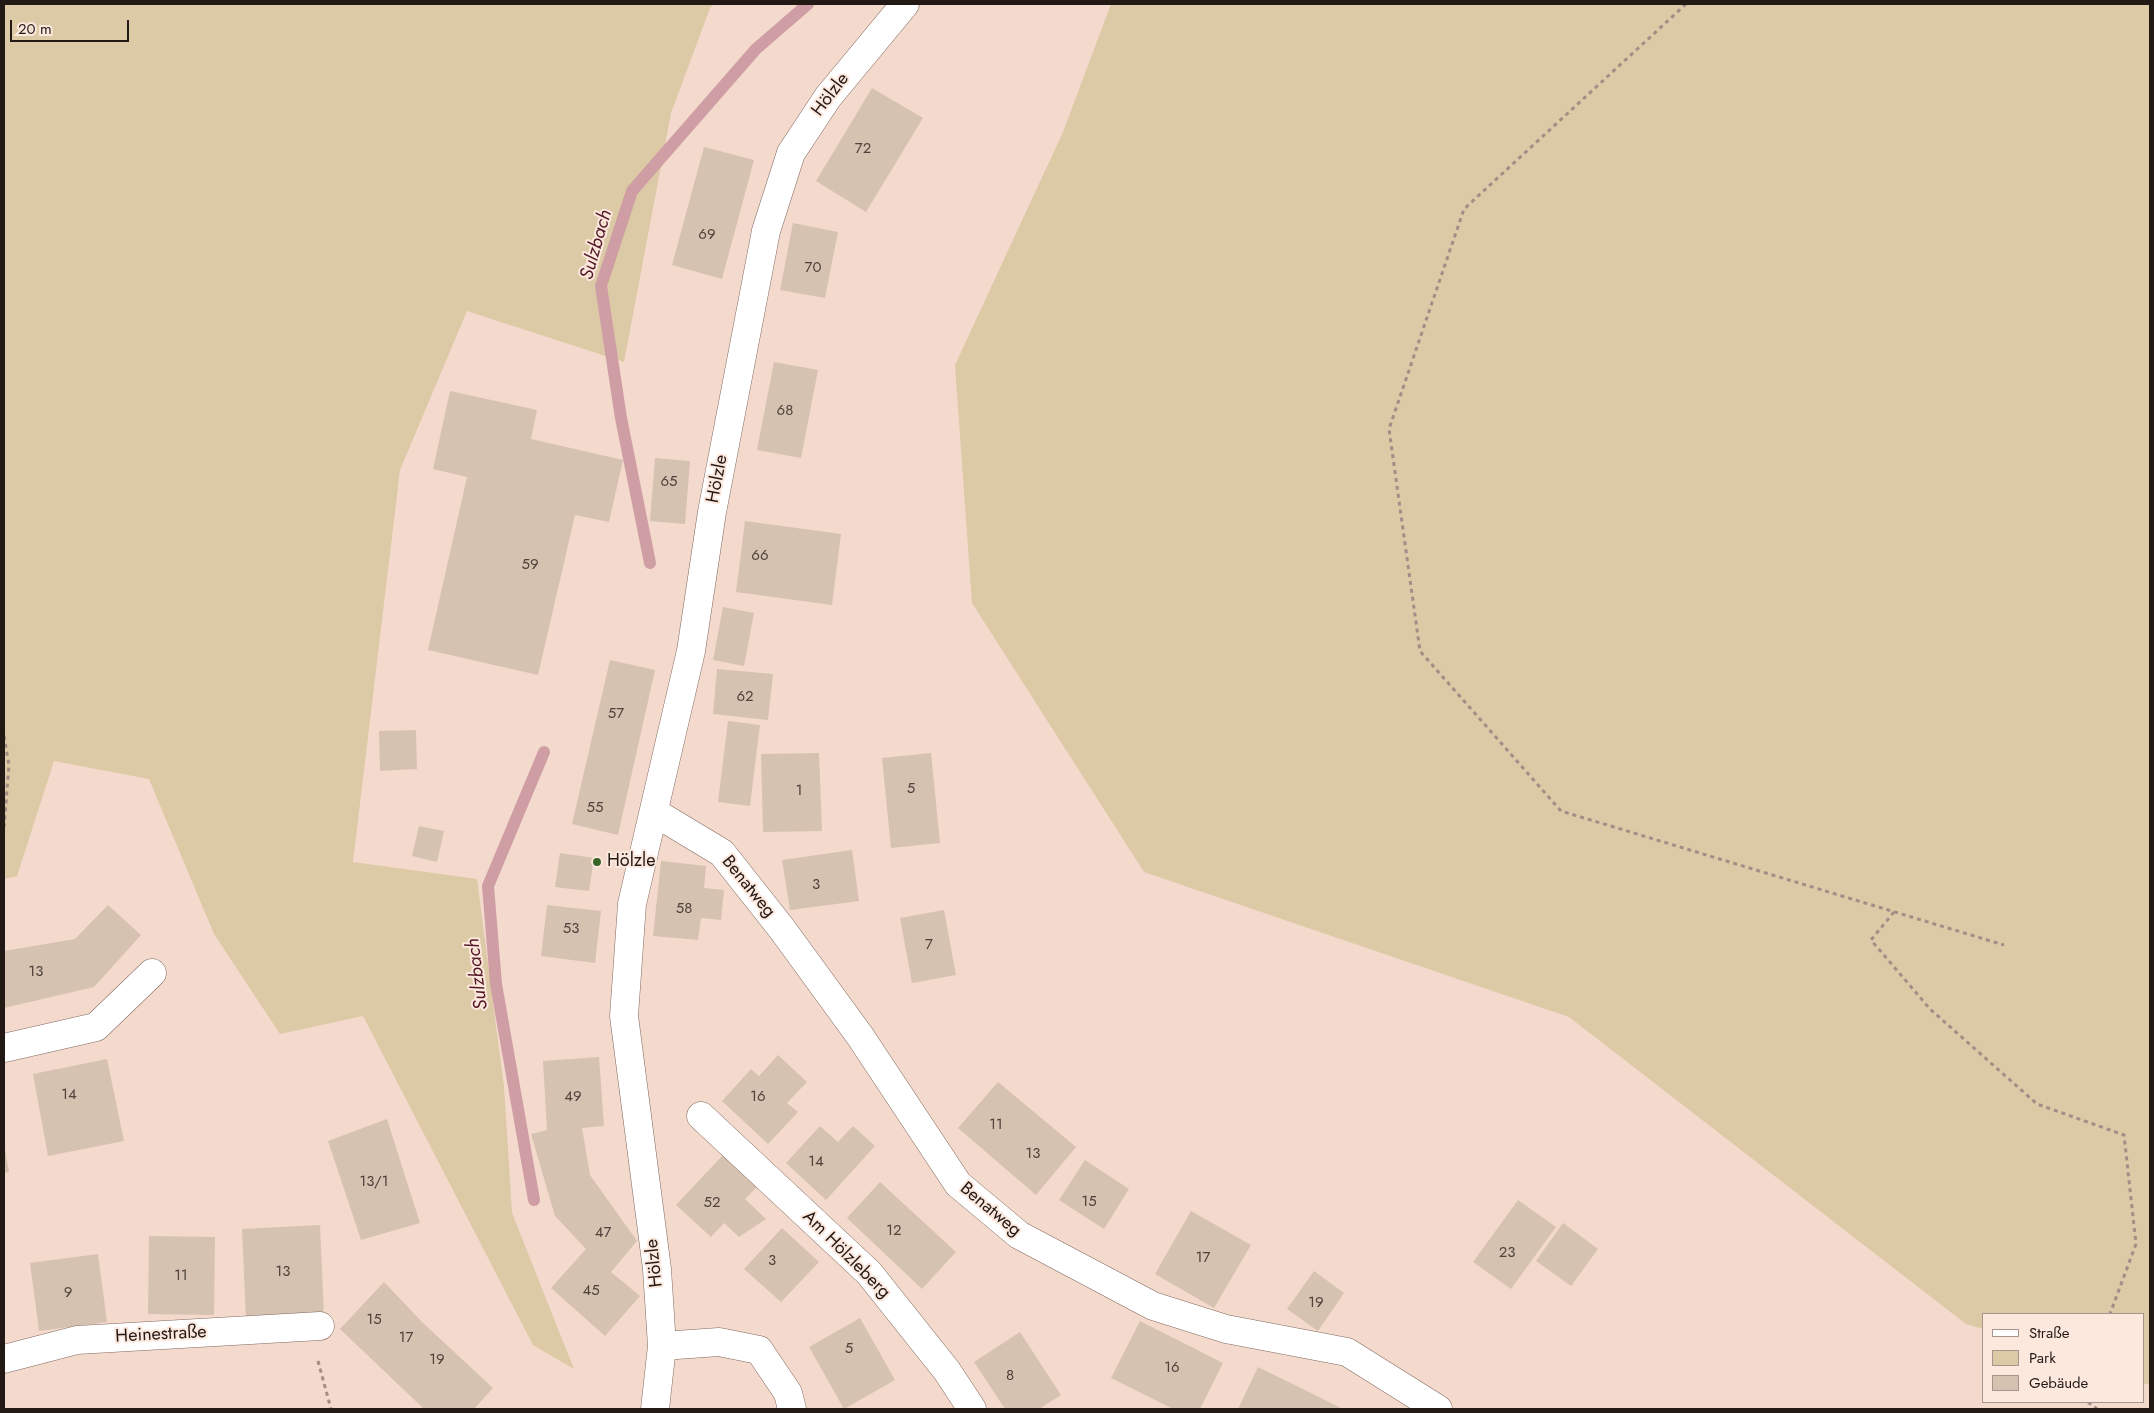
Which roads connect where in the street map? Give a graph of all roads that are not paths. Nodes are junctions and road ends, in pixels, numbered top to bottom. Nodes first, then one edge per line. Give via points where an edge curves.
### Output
1 (905, 4) edge
2 (654, 812) junction
3 (152, 973) dead end
4 (4, 1048) edge
5 (701, 1116) dead end
6 (315, 1326) road end
7 (662, 1346) junction
8 (4, 1359) edge
9 (655, 1409) edge
10 (792, 1409) edge
11 (972, 1409) edge
12 (1438, 1409) edge

1 - 2 street, Hölzle via 828,96 791,152 766,231 712,512 691,651
2 - 7 street, Hölzle via 632,904 624,1016 657,1270
2 - 12 street, Benatweg via 722,853 860,1036 958,1184 1019,1235 1153,1306 1226,1329 1346,1352
3 - 4 street via 96,1027
5 - 11 street, Am Hölzleberg via 869,1273 947,1371
6 - 8 street, Heinestraße via 77,1340
7 - 9 street, Hölzle
7 - 10 street via 719,1342 759,1350 788,1393

